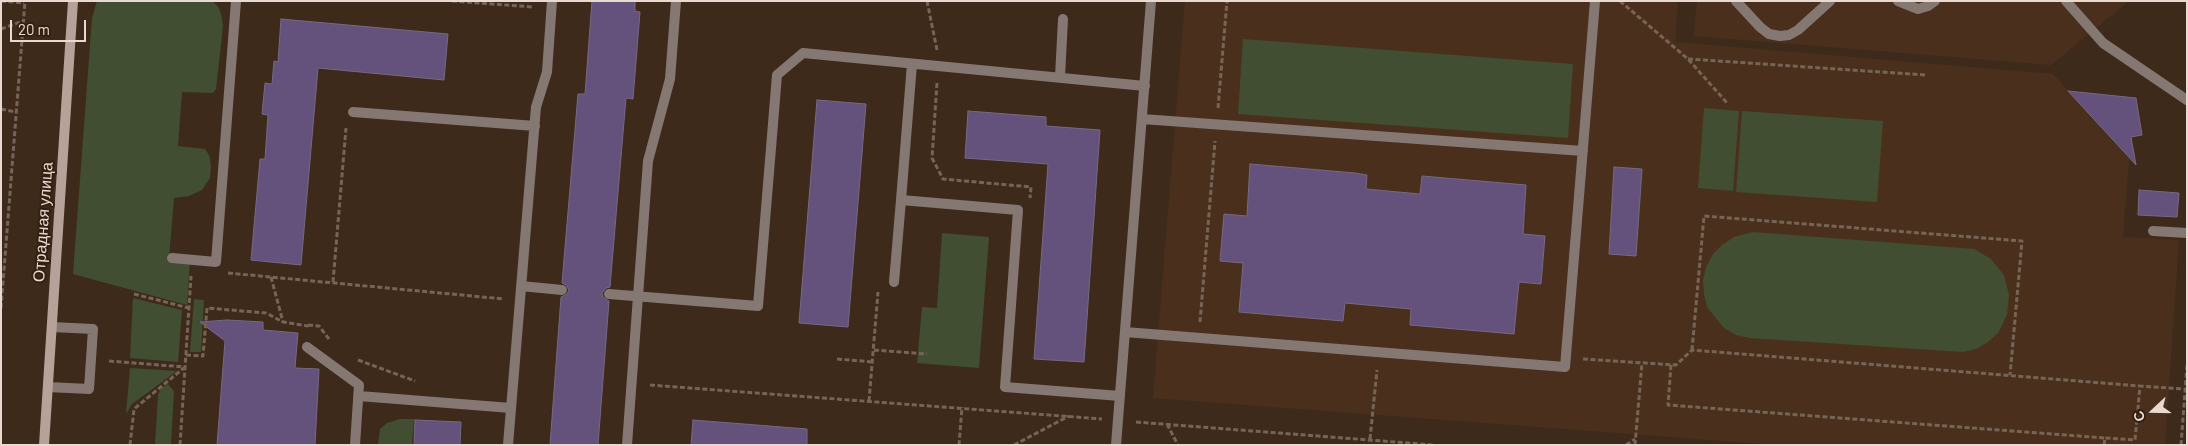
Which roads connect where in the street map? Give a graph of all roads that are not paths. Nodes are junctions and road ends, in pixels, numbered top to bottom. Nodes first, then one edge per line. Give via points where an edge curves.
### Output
1 (73, 1) edge
2 (236, 1) edge
3 (676, 1) edge
4 (1151, 1) edge
5 (1595, 1) edge
6 (1736, 1) edge
7 (1830, 1) edge
8 (1898, 1) edge
9 (1934, 1) edge
10 (2066, 1) edge
11 (552, 5) edge
12 (1063, 19) dead end
13 (912, 64) junction
14 (1060, 77) junction
15 (1145, 86) junction
16 (2187, 100) edge
17 (350, 115) road end
18 (1142, 119) junction
19 (535, 126) junction
20 (1582, 151) junction
21 (901, 200) junction
22 (2153, 231) dead end
23 (2187, 233) edge
24 (172, 258) dead end
25 (894, 282) dead end
26 (521, 286) junction
27 (562, 290) dead end
28 (609, 294) dead end
29 (638, 296) junction
30 (52, 327) junction
31 (1125, 332) junction
32 (307, 348) road end
33 (48, 387) junction
34 (359, 396) junction
35 (1120, 396) junction
36 (511, 408) junction
37 (44, 445) edge
38 (355, 445) edge
39 (508, 445) edge
40 (626, 445) edge
41 (1116, 445) edge

1 - 30 street, Отрадная улица
2 - 24 lane via 216,262
3 - 29 lane via 670,80 648,161
4 - 15 lane
5 - 20 lane
6 - 7 lane via 1760,27 1769,34 1780,36 1798,30
8 - 9 lane via 1918,9
10 - 16 lane via 2103,43
11 - 19 lane via 547,72 536,107
12 - 14 lane
13 - 14 lane
13 - 21 lane
13 - 29 lane via 803,53 777,75 758,306
14 - 15 lane
15 - 18 lane
17 - 19 lane
18 - 20 lane
18 - 31 lane
19 - 26 lane
20 - 31 lane via 1565,367
21 - 25 lane
21 - 35 lane via 1018,210 1005,387
22 - 23 lane
26 - 27 lane
26 - 36 lane
28 - 29 lane
29 - 40 lane
30 - 33 street, Отрадная улица
30 - 33 lane via 93,329 91,360 89,389
31 - 35 lane
32 - 34 lane via 359,385
33 - 37 street, Отрадная улица
34 - 36 lane
34 - 38 lane
35 - 41 lane
36 - 39 lane

